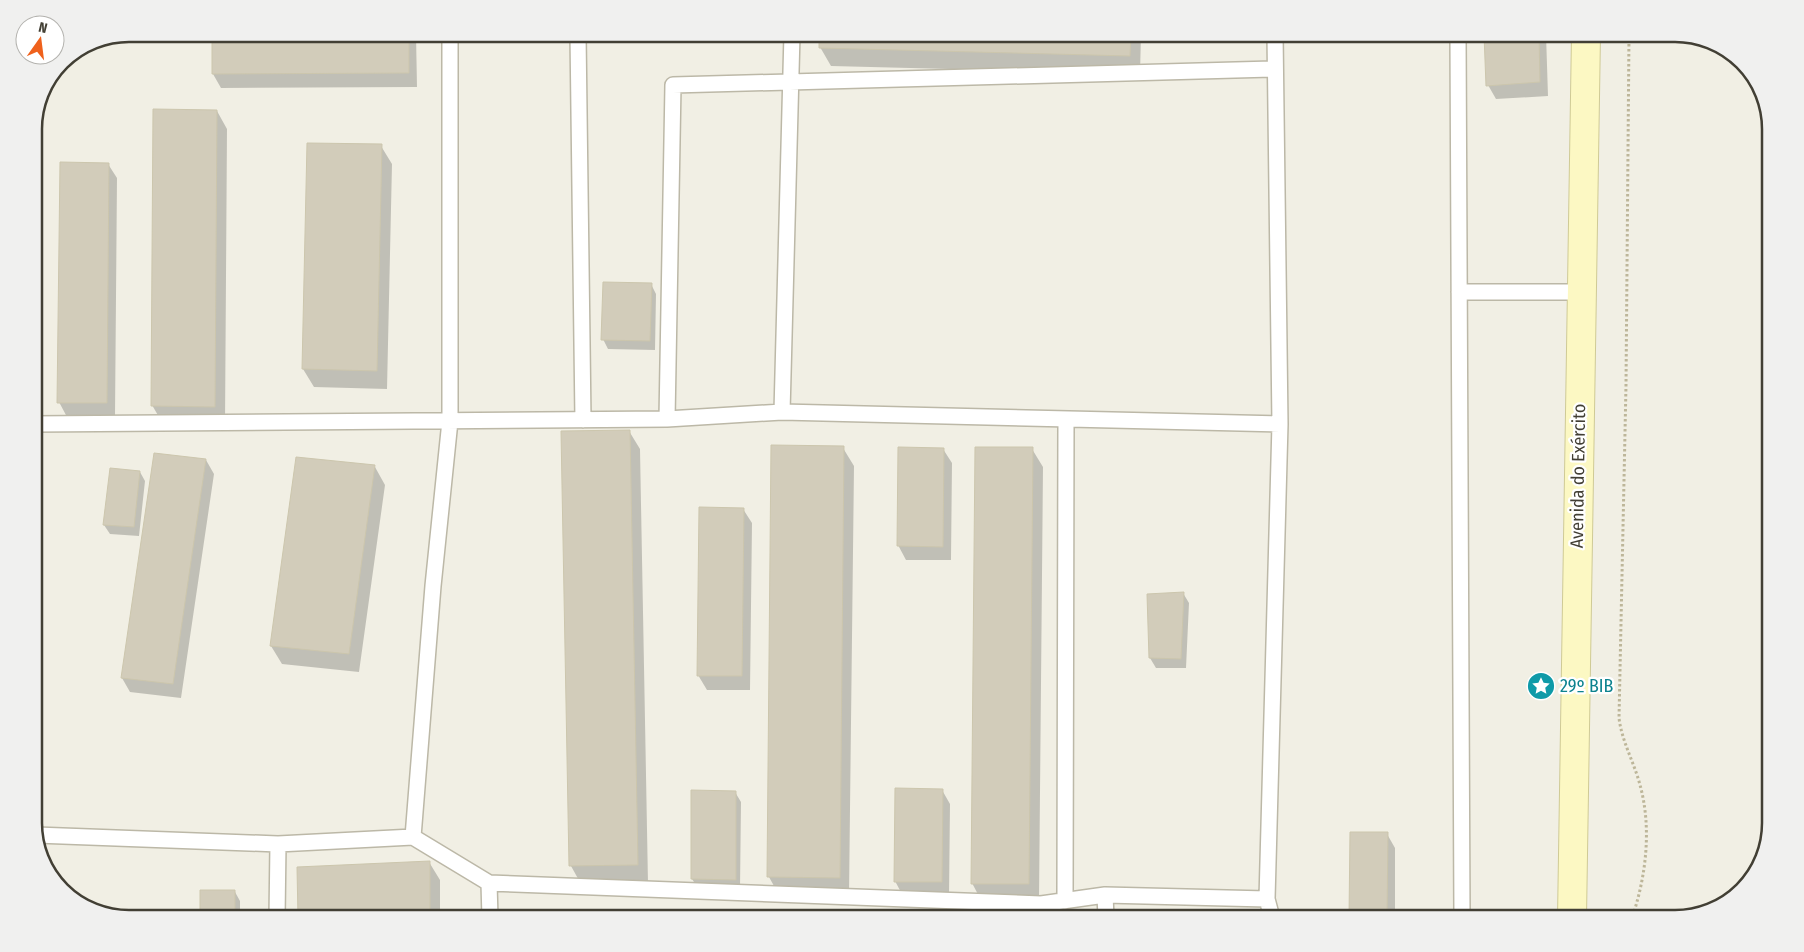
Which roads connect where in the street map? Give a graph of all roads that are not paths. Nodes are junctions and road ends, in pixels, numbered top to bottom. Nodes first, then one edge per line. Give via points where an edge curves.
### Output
1 (450, 42) edge
2 (578, 42) edge
3 (792, 42) edge
4 (1275, 42) edge
5 (1458, 42) edge
6 (1586, 42) edge
7 (1274, 69) junction
8 (790, 80) junction
9 (1459, 292) junction
10 (1582, 292) junction
11 (782, 412) junction
12 (667, 419) junction
13 (1066, 419) junction
14 (582, 420) junction
15 (450, 421) junction
16 (43, 424) edge
17 (1280, 424) junction
18 (44, 835) edge
19 (412, 837) junction
20 (278, 844) junction
21 (489, 883) junction
22 (1106, 895) junction
23 (1267, 899) junction
24 (1065, 901) junction
25 (278, 910) edge
26 (490, 910) edge
27 (1021, 910) edge
28 (1043, 910) edge
29 (1106, 910) edge
30 (1270, 910) edge
31 (1462, 910) edge
32 (1572, 910) edge

1 - 15 lane
2 - 14 lane
3 - 8 lane
4 - 7 lane
5 - 9 lane
6 - 10 street, Avenida do Exército
7 - 8 lane
7 - 17 lane
8 - 11 lane
8 - 12 lane via 673,84
9 - 10 lane
9 - 31 lane
10 - 32 street, Avenida do Exército
11 - 12 lane
11 - 13 lane
12 - 14 lane
13 - 17 lane
13 - 24 lane
14 - 15 lane
15 - 16 lane
15 - 19 lane
17 - 23 lane
18 - 20 lane
19 - 20 lane
19 - 21 lane
20 - 25 lane
21 - 26 lane
21 - 27 lane
22 - 23 lane
22 - 24 lane
22 - 29 lane
23 - 30 lane
24 - 28 lane

